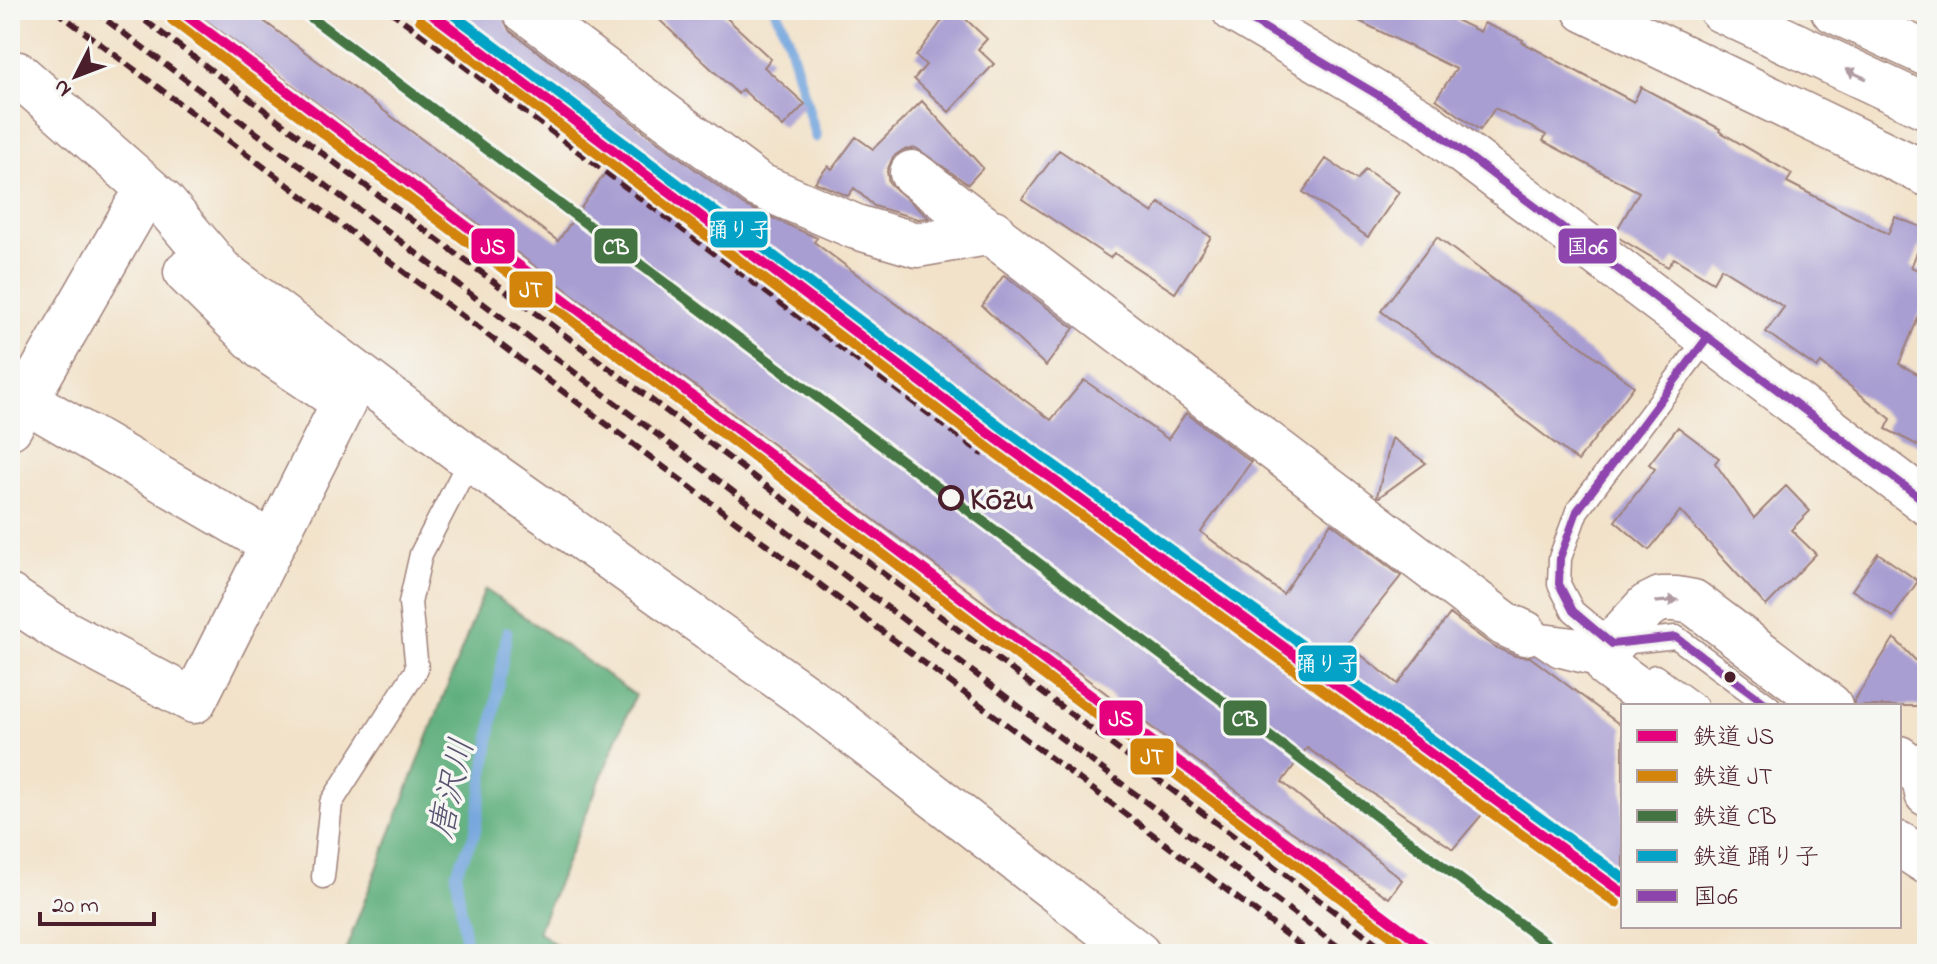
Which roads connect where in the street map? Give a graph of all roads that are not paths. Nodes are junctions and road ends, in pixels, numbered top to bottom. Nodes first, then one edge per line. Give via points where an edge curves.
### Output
1 (524, 10) edge
2 (1234, 10) edge
3 (1585, 10) edge
4 (1721, 10) edge
5 (1833, 10) edge
6 (1927, 54) edge
7 (10, 74) edge
8 (10, 102) edge
9 (1927, 107) edge
10 (912, 173) dead end
11 (1927, 174) edge
12 (136, 208) junction
13 (993, 232) junction
14 (1707, 338) junction
15 (18, 414) edge
16 (471, 460) junction
17 (1927, 503) edge
18 (271, 543) junction
19 (10, 597) edge
20 (1525, 633) joint
21 (1611, 656) junction
22 (1659, 704) edge
23 (1693, 704) edge
24 (1766, 704) edge
25 (1827, 704) edge
26 (1901, 845) edge
27 (1927, 862) edge
28 (323, 877) dead end
29 (1138, 954) edge

1 - 13 main road via 758,185 856,227 917,245
2 - 14 main road via 1422,121
3 - 11 main road
9 -> 4 main road
5 - 6 main road
7 - 16 main road via 18,74 163,202 221,271
8 - 12 main road
10 - 13 main road
12 - 15 main road
12 - 18 main road via 198,288 252,338 344,402
13 - 20 main road via 1505,624
14 - 17 main road
14 - 21 lane via 1577,511 1560,558 1559,584 1573,611
15 - 18 main road
16 - 28 lane via 421,554 410,603 417,669 331,803
16 - 29 main road via 809,699
18 - 19 main road via 194,701 60,630
20 - 21 lane via 1557,655
21 - 22 main road
21 - 23 lane
21 - 24 lane via 1676,637
21 -> 25 main road via 1647,606 1661,599 1693,602
26 - 27 main road

